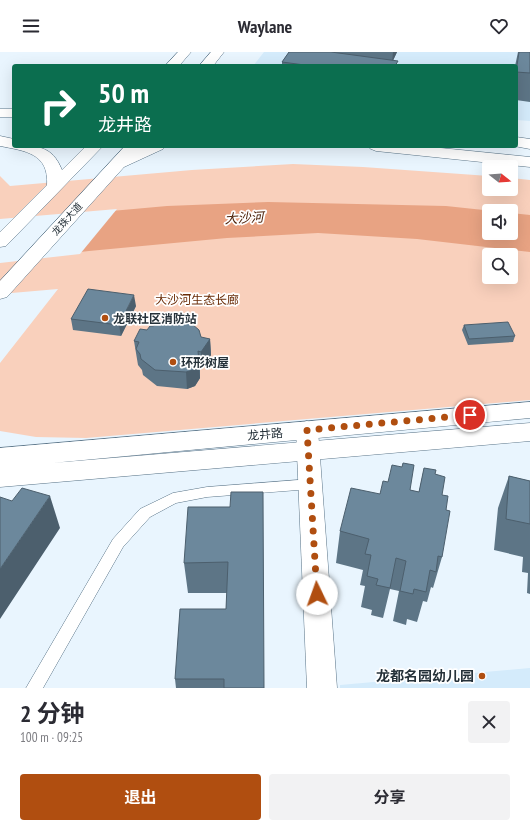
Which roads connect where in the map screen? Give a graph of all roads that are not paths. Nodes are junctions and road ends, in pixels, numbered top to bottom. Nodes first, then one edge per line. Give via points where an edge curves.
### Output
1 (185, 52) edge
2 (218, 52) edge
3 (174, 64) edge
4 (208, 64) edge
5 (12, 131) edge
6 (0, 132) edge
7 (0, 141) edge
8 (518, 142) edge
9 (12, 144) edge
10 (530, 144) edge
11 (28, 148) edge
12 (93, 148) edge
13 (132, 148) edge
14 (153, 148) edge
15 (395, 148) edge
16 (530, 162) edge
17 (113, 168) junction
18 (55, 186) junction
19 (0, 242) edge
20 (0, 292) edge
21 (530, 410) edge
22 (530, 432) edge
23 (308, 440) junction
24 (0, 458) edge
25 (0, 477) edge
26 (311, 484) junction
27 (34, 688) edge
28 (322, 688) edge

1 - 3 main road
2 - 4 main road
5 - 6 main road
7 - 9 main road
8 - 10 main road
11 - 18 main road via 42,153 49,159 55,168
12 - 18 main road
13 - 17 main road, 龙珠大道
14 - 17 main road
15 - 16 main road
17 - 20 main road, 龙珠大道
18 - 19 main road
21 - 23 main road, 龙井路
22 - 23 main road, 龙井路
23 - 24 main road, 龙井路
23 - 25 main road, 龙井路
23 - 26 street
26 - 27 lane via 200,493 173,498 145,513 118,543
26 - 28 street

